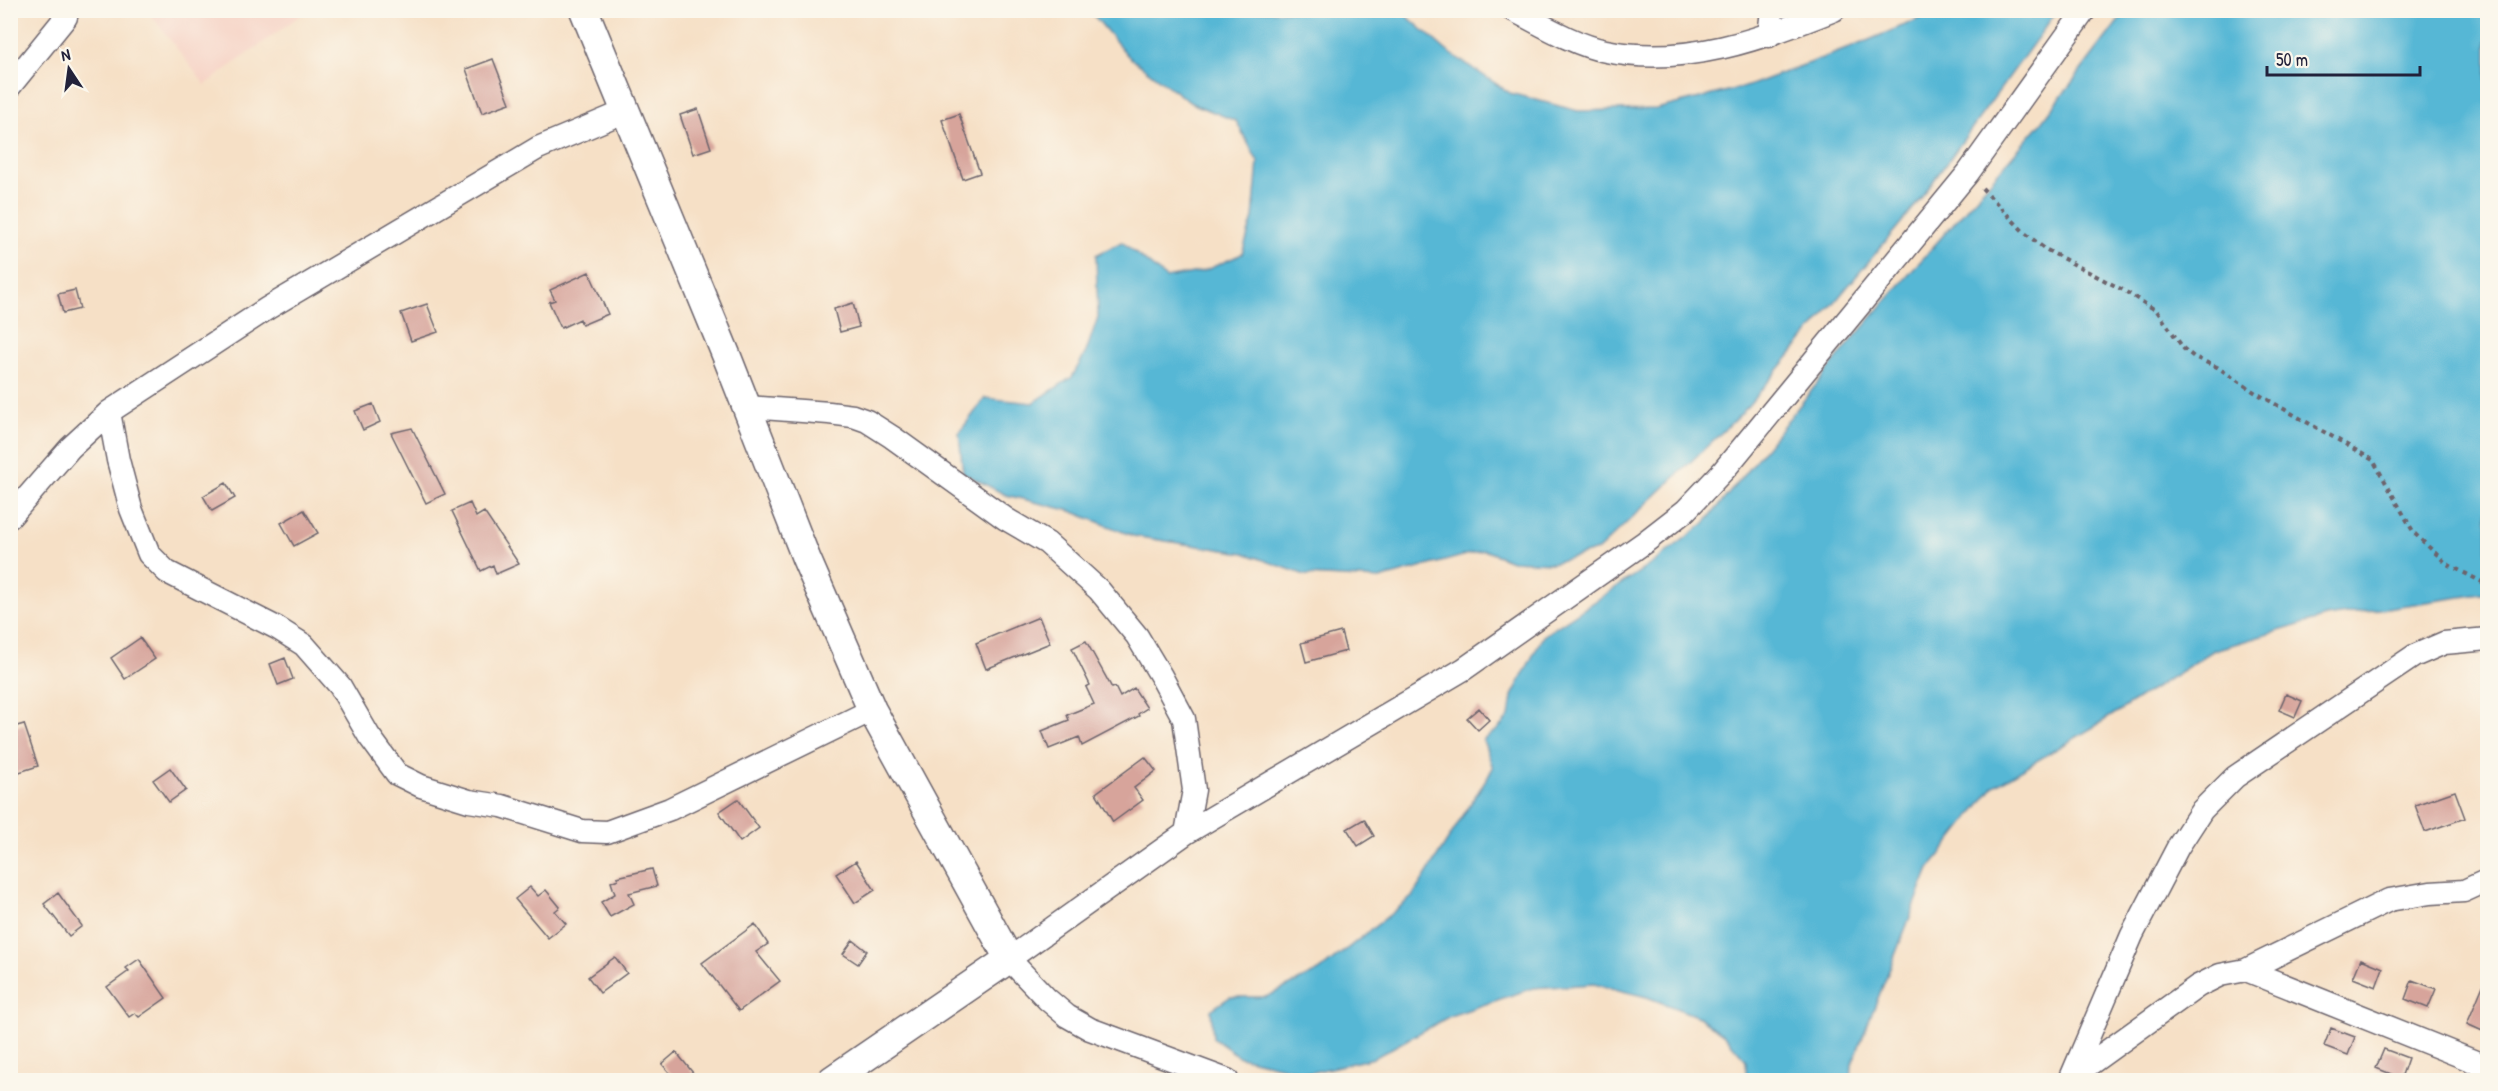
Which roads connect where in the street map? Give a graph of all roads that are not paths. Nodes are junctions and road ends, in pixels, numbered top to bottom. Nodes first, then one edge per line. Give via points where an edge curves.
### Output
1 (67, 10) edge
2 (584, 10) edge
3 (1514, 10) edge
4 (1772, 10) edge
5 (1834, 10) edge
6 (2085, 10) edge
7 (1769, 36) junction
8 (10, 86) edge
9 (626, 111) junction
10 (747, 407) junction
11 (109, 412) junction
12 (10, 517) edge
13 (2487, 639) edge
14 (872, 710) junction
15 (1186, 833) junction
16 (2487, 880) edge
17 (1010, 959) junction
18 (2246, 970) junction
19 (2487, 1066) edge
20 (2071, 1079) edge
21 (832, 1080) edge
22 (1227, 1080) edge

1 - 8 street via 66,17
2 - 9 main road
3 - 7 street via 1552,31 1605,51 1678,57
4 - 7 street
5 - 7 street
6 - 15 street via 1968,173 1724,470 1685,511 1464,669
9 - 10 main road
9 - 11 street via 538,148 268,308
10 - 14 main road via 806,558
10 - 15 street via 829,413 867,421 1006,519 1047,543 1099,590 1137,636 1184,719 1194,790
11 - 12 street via 70,448
11 - 14 street via 131,509 149,555 167,572 304,645 340,686 369,736 398,774 421,786 582,831 606,832 670,809
13 - 20 street via 2444,643 2414,656 2235,777 2202,810 2132,935
14 - 17 main road
15 - 17 street
16 - 18 street via 2464,891 2389,900
17 - 21 main road
17 - 22 street via 1066,1016 1090,1029
18 - 19 street
18 - 20 street via 2220,975 2198,986

